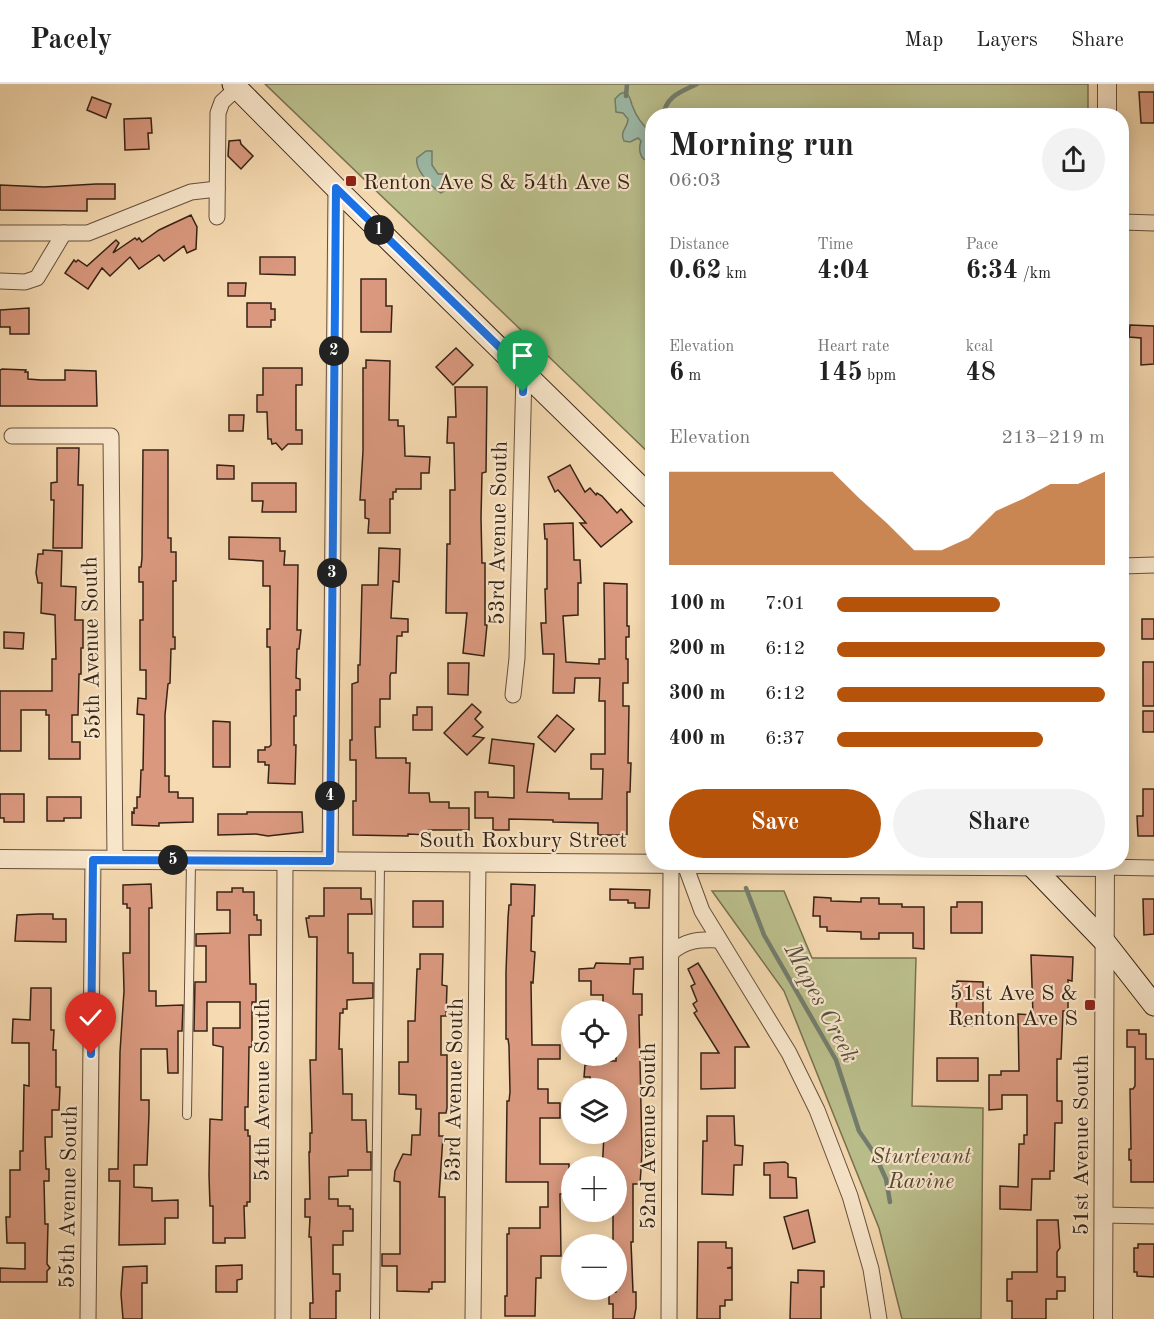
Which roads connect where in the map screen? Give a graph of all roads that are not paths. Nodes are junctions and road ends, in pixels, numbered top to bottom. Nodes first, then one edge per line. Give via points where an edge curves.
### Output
1 (1107, 84) edge
2 (235, 86) edge
3 (1107, 108) edge
4 (336, 188) junction
5 (218, 189) junction
6 (217, 217) dead end
7 (1129, 222) edge
8 (1154, 222) edge
9 (0, 233) edge
10 (64, 233) junction
11 (0, 282) edge
12 (524, 371) junction
13 (12, 436) dead end
14 (645, 491) edge
15 (1129, 566) edge
16 (1154, 566) edge
17 (513, 695) dead end
18 (0, 859) edge
19 (93, 860) junction
20 (115, 860) junction
21 (191, 860) junction
22 (285, 861) junction
23 (330, 861) junction
24 (380, 862) junction
25 (478, 862) junction
26 (645, 863) edge
27 (1129, 866) edge
28 (1154, 868) edge
29 (679, 870) edge
30 (683, 870) edge
31 (1035, 870) edge
32 (1105, 870) edge
33 (718, 940) junction
34 (1104, 941) junction
35 (671, 953) junction
36 (1154, 1005) edge
37 (187, 1115) dead end
38 (1103, 1215) junction
39 (1154, 1216) edge
40 (88, 1319) edge
41 (283, 1319) edge
42 (375, 1319) edge
43 (473, 1319) edge
44 (669, 1319) edge
45 (879, 1319) edge
46 (1103, 1319) edge

1 - 3 street
2 - 4 main road
2 - 5 street via 222,102 219,113
4 - 12 main road
4 - 23 street
5 - 6 street
5 - 10 street via 191,192 96,231
7 - 8 street
9 - 10 street
10 - 11 street via 36,278
12 - 14 main road
12 - 17 street, 53rd Avenue South
13 - 20 street, 55th Avenue South via 111,436
15 - 16 street
18 - 19 street, South Roxbury Street
19 - 20 street, South Roxbury Street
19 - 40 street, 55th Avenue South
20 - 21 street, South Roxbury Street
21 - 22 street, South Roxbury Street
21 - 37 lane
22 - 23 street, South Roxbury Street
22 - 41 street, 54th Avenue South
23 - 24 street, South Roxbury Street
24 - 25 street, South Roxbury Street
24 - 42 lane
25 - 26 street, South Roxbury Street
25 - 43 street, 53rd Avenue South
27 - 28 street, South Roxbury Street
29 - 35 street, 52nd Avenue South
30 - 33 street
31 - 34 main road
32 - 34 street, 51st Avenue South
33 - 35 street via 691,941
33 - 45 street via 789,1053 817,1110 850,1196 871,1269
34 - 36 main road
34 - 38 street, 51st Avenue South
35 - 44 street, 52nd Avenue South
38 - 39 street
38 - 46 street, 51st Avenue South

